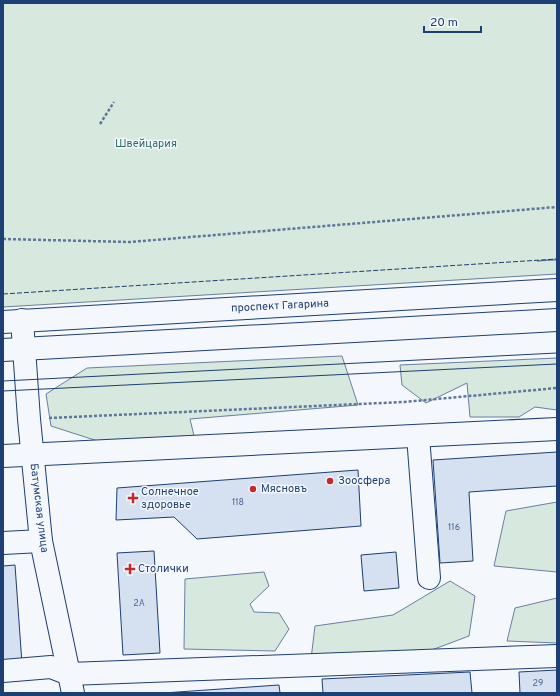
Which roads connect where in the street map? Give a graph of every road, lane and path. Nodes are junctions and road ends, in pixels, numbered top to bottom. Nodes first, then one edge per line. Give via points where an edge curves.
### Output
1 (114, 102) dead end
2 (100, 124) dead end
3 (557, 207) edge
4 (3, 239) edge
5 (557, 290) edge
6 (557, 320) edge
7 (12, 321) edge
8 (25, 349) junction
9 (3, 350) edge
10 (557, 388) edge
11 (29, 419) junction
12 (557, 428) edge
13 (418, 436) junction
14 (32, 454) junction
15 (3, 456) edge
16 (41, 541) junction
17 (3, 543) edge
18 (429, 578) dead end
19 (557, 656) edge
20 (3, 670) edge
21 (71, 683) edge

1 - 2 path
3 - 4 path via 130,242
5 - 7 main road, проспект Гагарина
6 - 8 main road
7 - 8 main road, Батумская улица
8 - 9 main road
8 - 11 main road, Батумская улица
10 - 11 path via 404,402
11 - 14 main road, Батумская улица
12 - 13 main road
13 - 14 main road
13 - 18 main road
14 - 15 main road
14 - 16 main road, Батумская улица
16 - 17 main road
16 - 21 main road, Батумская улица
19 - 21 main road
20 - 21 main road via 51,668

